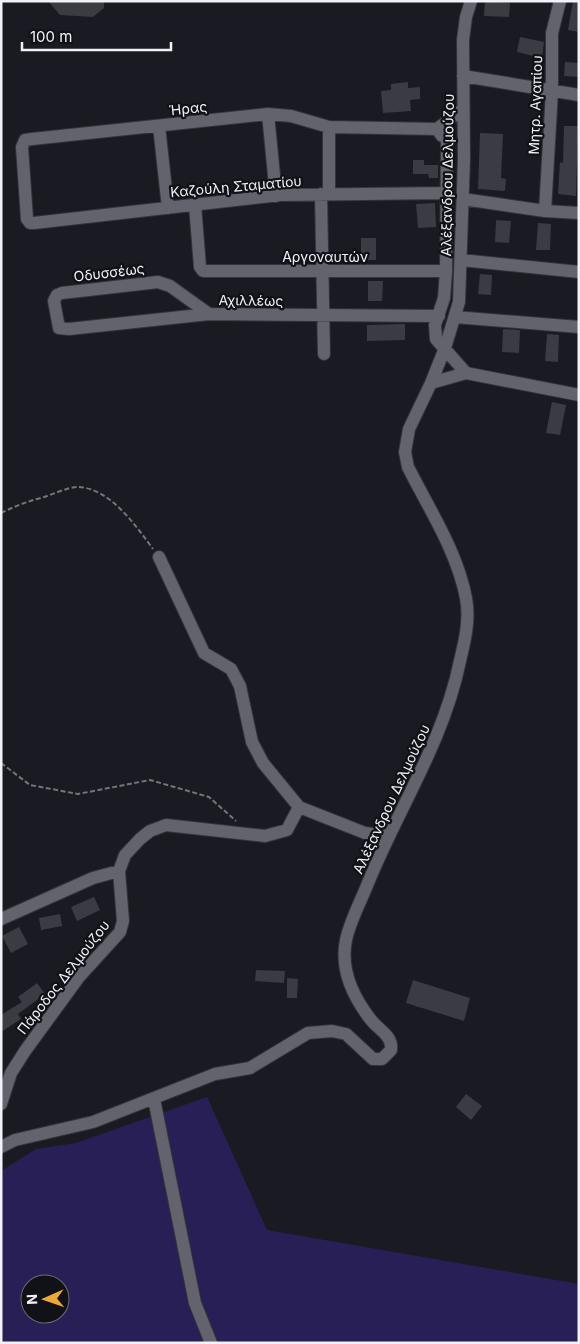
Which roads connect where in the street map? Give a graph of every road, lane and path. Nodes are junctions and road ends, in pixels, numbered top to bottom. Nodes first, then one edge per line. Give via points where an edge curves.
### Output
1 (471, 1) edge
2 (560, 1) edge
3 (463, 76) junction
4 (552, 91) junction
5 (579, 95) edge
6 (464, 108) junction
7 (268, 114) junction
8 (159, 126) junction
9 (329, 127) junction
10 (437, 129) junction
11 (447, 141) junction
12 (464, 158) junction
13 (445, 193) junction
14 (325, 194) junction
15 (276, 196) junction
16 (463, 199) junction
17 (195, 205) junction
18 (168, 208) junction
19 (545, 211) junction
20 (579, 213) edge
21 (30, 223) joint
22 (461, 260) junction
23 (446, 270) junction
24 (322, 272) junction
25 (579, 272) edge
26 (209, 314) junction
27 (439, 316) junction
28 (323, 317) junction
29 (455, 317) junction
30 (579, 327) edge
31 (63, 329) joint
32 (445, 348) junction
33 (324, 354) dead end
34 (466, 373) junction
35 (431, 383) junction
36 (579, 394) edge
37 (1, 513) edge
38 (159, 557) joint
39 (1, 763) edge
40 (299, 807) junction
41 (237, 822) dead end
42 (387, 836) junction
43 (119, 870) junction
44 (1, 919) edge
45 (154, 1099) junction
46 (1, 1104) edge
47 (1, 1147) edge
48 (211, 1343) edge

1 - 3 street, Αλέξανδρου Δελμούζου via 464,28
2 - 4 street, Μητρ. Αγαπίου via 552,33
3 - 4 street
3 - 6 street, Αλέξανδρου Δελμούζου
4 - 5 street
4 - 19 street, Μητρ. Αγαπίου
6 - 10 street
6 - 12 street, Αλέξανδρου Δελμούζου
7 - 8 street, Ήρας
7 - 9 street, Ήρας via 291,116
7 - 15 street
8 - 18 street
8 - 21 street, Ήρας via 25,140 22,147
9 - 10 street, Ήρας
9 - 14 street
10 - 11 street
11 - 12 street
11 - 13 street, Αλέξανδρου Δελμούζου
12 - 16 street, Αλέξανδρου Δελμούζου
13 - 14 street, Καζούλη Σταματίου
13 - 23 street, Αλέξανδρου Δελμούζου
14 - 15 street, Καζούλη Σταματίου
14 - 24 street
15 - 17 street, Καζούλη Σταματίου
16 - 19 street
16 - 22 street, Αλέξανδρου Δελμούζου
17 - 18 street, Καζούλη Σταματίου
17 - 24 street, Αργοναυτών via 203,271
18 - 21 street, Καζούλη Σταματίου
19 - 20 street
22 - 25 street
22 - 29 street, Αλέξανδρου Δελμούζου
23 - 24 street, Αργοναυτών
23 - 27 street, Αλέξανδρου Δελμούζου
24 - 28 street
26 - 28 street, Αχιλλέως
26 - 31 street, Αχιλλέως
26 - 31 street, Οδυσσέως via 165,283 158,282 56,295 54,301 59,328
27 - 28 street, Αχιλλέως
27 - 32 street, Αλέξανδρου Δελμούζου via 435,325 436,337
28 - 33 street
29 - 30 street
29 - 32 street, Αλέξανδρου Δελμούζου
32 - 34 street
32 - 35 street, Αλέξανδρου Δελμούζου
34 - 35 street
34 - 36 street
35 - 42 street, Αλέξανδρου Δελμούζου via 409,428 406,457 451,552 466,599 467,629 454,691 441,729
37 - 38 path via 16,505 77,487 94,491 129,519
38 - 40 street via 204,653 231,669 240,686 252,742 263,763
39 - 41 path via 30,784 78,794 150,780 209,797
40 - 42 street via 365,833
40 - 43 street via 287,830 265,836 166,826 150,831 126,856
42 - 45 street, Αλέξανδρου Δελμούζου via 350,929 345,960 348,978 360,1004 391,1041 390,1054 382,1059 373,1059 346,1034 315,1031 301,1036 256,1066 215,1074
43 - 44 street via 87,880
43 - 46 street, Πάροδος Δελμούζου via 123,921 120,932 80,977 10,1073
45 - 47 street, Αλέξανδρου Δελμούζου via 93,1122 15,1140
45 - 48 street via 195,1303

